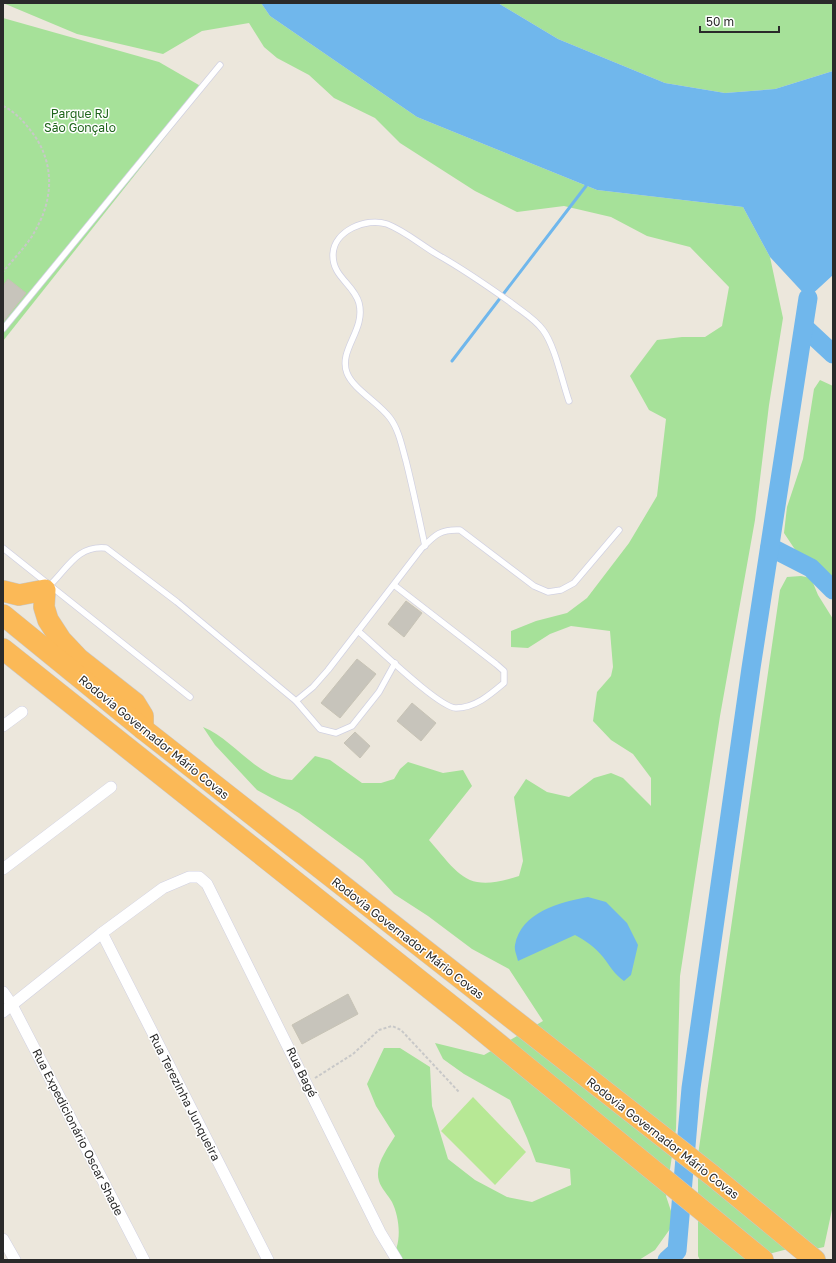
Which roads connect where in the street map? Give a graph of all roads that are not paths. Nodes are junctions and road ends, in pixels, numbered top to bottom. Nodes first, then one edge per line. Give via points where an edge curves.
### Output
1 (220, 65) dead end
2 (3, 329) edge
3 (569, 401) dead end
4 (619, 530) dead end
5 (425, 546) junction
6 (3, 548) edge
7 (394, 585) junction
8 (47, 588) junction
9 (3, 591) edge
10 (3, 615) edge
11 (358, 630) junction
12 (3, 649) edge
13 (3, 656) edge
14 (395, 663) junction
15 (27, 668) junction
16 (190, 697) dead end
17 (296, 701) junction
18 (22, 712) dead end
19 (3, 726) edge
20 (143, 729) junction
21 (111, 787) dead end
22 (3, 869) edge
23 (102, 933) junction
24 (3, 992) edge
25 (12, 1005) junction
26 (3, 1012) edge
27 (3, 1239) edge
28 (15, 1260) edge
29 (144, 1260) edge
30 (268, 1260) edge
31 (397, 1260) edge
32 (763, 1260) edge
33 (814, 1260) edge

1 - 2 lane
3 - 5 lane via 549,340 543,330 534,320 499,294 450,260 386,224 369,222 354,227 343,235 335,245 335,267 359,302 360,315 359,325 346,353 347,374 391,419 400,439
4 - 5 lane via 574,582 561,590 548,592 534,586 460,530 446,529 435,535
5 - 7 lane
6 - 8 lane
7 - 11 lane
7 - 14 lane via 496,664 504,671 506,678 504,683 474,704 455,708 436,699
8 - 9 highway via 19,595
8 - 16 lane
8 - 17 lane via 81,553 94,547 106,548 177,602
8 - 20 highway via 44,607 48,620 61,640 79,659 135,703 143,716
10 - 20 highway, Rodovia Governador Mário Covas
11 - 14 lane
11 - 17 lane via 312,687
12 - 15 highway, Rodovia Governador Mário Covas
13 - 15 highway
14 - 17 lane via 380,692 352,726 336,733 320,729
15 - 32 highway, Rodovia Governador Mário Covas via 468,1019
18 - 19 street
20 - 33 highway, Rodovia Governador Mário Covas via 713,1176
21 - 22 street
23 - 25 street
23 - 30 street, Rua Terezinha Junqueira
23 - 31 street, Rua Bagé via 179,880 199,877 207,884 380,1232
24 - 25 street, Rua Expedicionário Oscar Shade
25 - 26 street
25 - 29 street, Rua Expedicionário Oscar Shade
27 - 28 street

